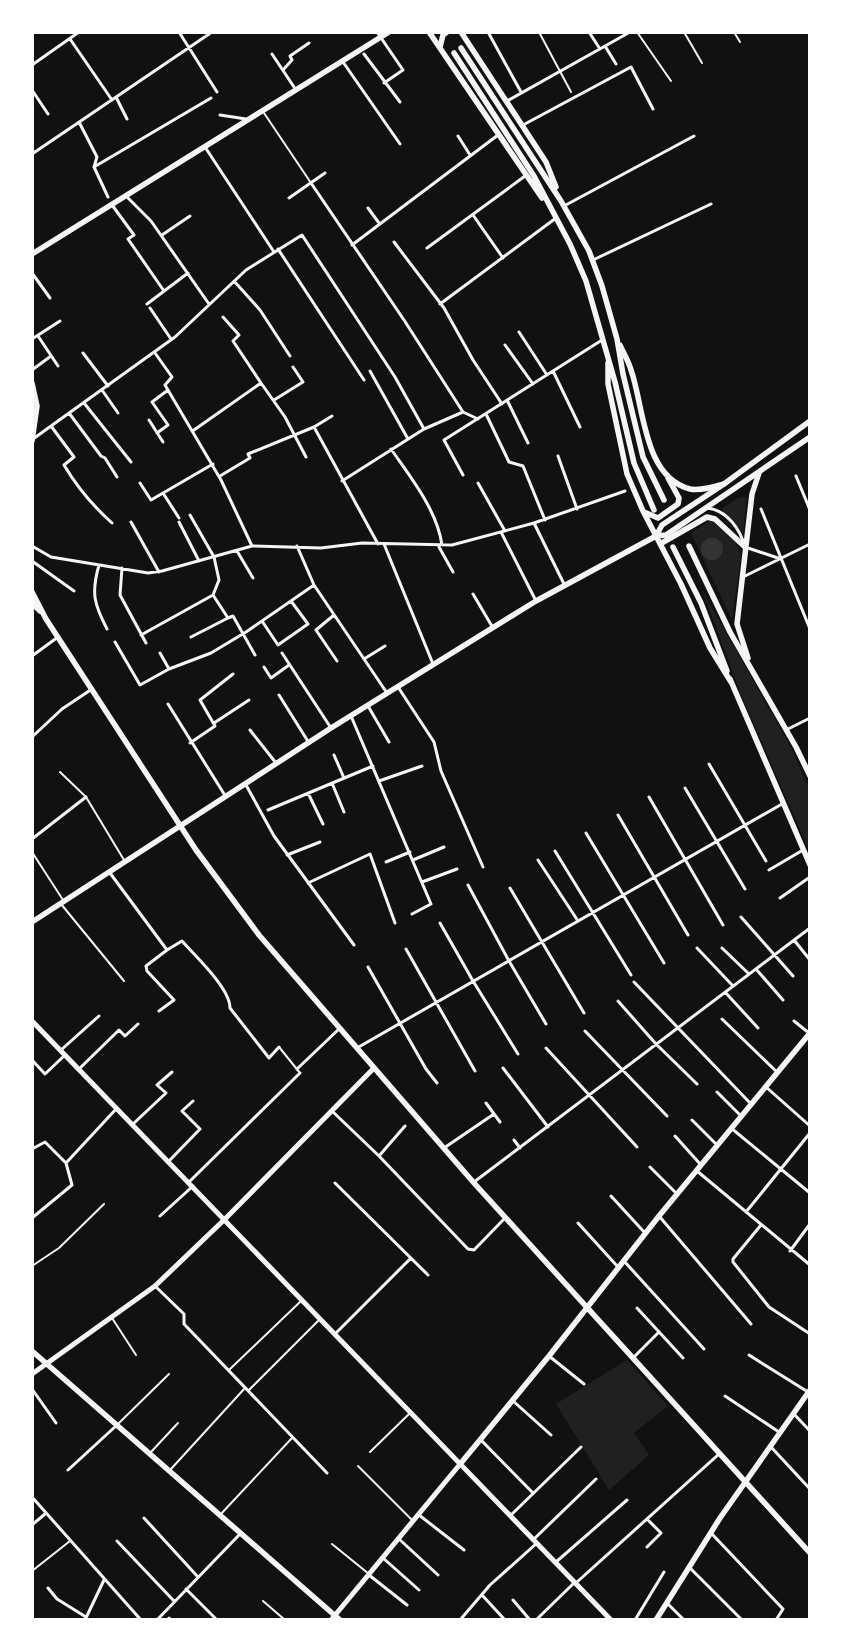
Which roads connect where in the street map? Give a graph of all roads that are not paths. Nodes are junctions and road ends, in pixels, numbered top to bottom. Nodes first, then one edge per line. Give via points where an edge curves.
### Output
1 (79, 32) edge
2 (179, 32) edge
3 (212, 32) edge
4 (388, 32) edge
5 (429, 32) edge
6 (447, 32) edge
7 (488, 32) edge
8 (539, 32) edge
9 (589, 32) edge
10 (630, 32) edge
11 (637, 32) edge
12 (684, 32) edge
13 (734, 32) edge
14 (461, 34) edge
15 (378, 35) edge
16 (70, 39) junction
17 (309, 42) dead end
18 (740, 42) dead end
19 (605, 46) junction
20 (190, 48) junction
21 (461, 48) dead end
22 (600, 49) junction
23 (441, 50) junction
24 (454, 53) dead end
25 (272, 54) dead end
26 (364, 54) dead end
27 (342, 62) junction
28 (702, 63) dead end
29 (616, 64) dead end
30 (32, 65) edge
31 (283, 70) junction
32 (558, 71) junction
33 (671, 81) dead end
34 (384, 82) junction
35 (32, 90) edge
36 (296, 90) junction
37 (217, 92) dead end
38 (521, 92) junction
39 (571, 92) dead end
40 (211, 98) dead end
41 (114, 99) junction
42 (507, 101) junction
43 (400, 102) dead end
44 (653, 109) dead end
45 (263, 111) junction
46 (48, 114) dead end
47 (220, 115) dead end
48 (127, 119) dead end
49 (249, 120) junction
50 (79, 122) junction
51 (522, 126) junction
52 (498, 135) junction
53 (458, 136) dead end
54 (694, 136) dead end
55 (400, 144) dead end
56 (205, 147) junction
57 (32, 154) edge
58 (470, 155) junction
59 (94, 168) junction
60 (325, 173) dead end
61 (525, 176) junction
62 (312, 183) junction
63 (126, 196) junction
64 (108, 197) dead end
65 (289, 198) dead end
66 (563, 204) junction
67 (711, 204) dead end
68 (112, 205) junction
69 (368, 208) dead end
70 (551, 209) junction
71 (473, 215) junction
72 (190, 216) dead end
73 (556, 218) junction
74 (379, 223) junction
75 (162, 235) junction
76 (394, 242) dead end
77 (352, 245) junction
78 (427, 248) dead end
79 (276, 250) junction
80 (32, 254) edge
81 (503, 258) junction
82 (592, 260) junction
83 (32, 273) edge
84 (188, 273) junction
85 (234, 281) junction
86 (164, 291) junction
87 (50, 298) dead end
88 (147, 304) dead end
89 (209, 304) junction
90 (440, 304) junction
91 (150, 308) dead end
92 (223, 317) dead end
93 (60, 321) dead end
94 (519, 332) dead end
95 (38, 336) junction
96 (32, 339) edge
97 (617, 339) junction
98 (171, 340) junction
99 (603, 340) junction
100 (505, 345) dead end
101 (83, 353) dead end
102 (155, 353) junction
103 (51, 356) junction
104 (290, 356) dead end
105 (608, 356) junction
106 (58, 366) dead end
107 (293, 367) dead end
108 (32, 370) edge
109 (370, 371) dead end
110 (553, 371) junction
111 (547, 375) junction
112 (364, 380) dead end
113 (32, 383) edge
114 (261, 383) junction
115 (533, 384) junction
116 (108, 386) junction
117 (102, 390) junction
118 (168, 390) junction
119 (274, 400) junction
120 (507, 400) junction
121 (84, 403) junction
122 (502, 404) junction
123 (463, 412) junction
124 (69, 413) junction
125 (118, 413) dead end
126 (486, 414) junction
127 (332, 416) dead end
128 (478, 419) junction
129 (149, 420) dead end
130 (810, 421) edge
131 (51, 426) junction
132 (314, 427) junction
133 (580, 427) dead end
134 (424, 429) junction
135 (194, 430) junction
136 (157, 432) junction
137 (294, 434) junction
138 (810, 437) edge
139 (33, 439) edge
140 (408, 439) junction
141 (163, 442) dead end
142 (528, 443) dead end
143 (392, 449) junction
144 (558, 456) dead end
145 (306, 457) dead end
146 (131, 462) dead end
147 (213, 464) junction
148 (666, 472) junction
149 (759, 473) junction
150 (463, 475) dead end
151 (220, 476) junction
152 (796, 476) dead end
153 (116, 477) dead end
154 (342, 481) junction
155 (140, 483) dead end
156 (478, 483) dead end
157 (724, 484) junction
158 (625, 491) dead end
159 (163, 493) junction
160 (664, 500) dead end
161 (707, 508) junction
162 (577, 509) junction
163 (761, 509) dead end
164 (654, 510) dead end
165 (810, 510) edge
166 (642, 511) junction
167 (190, 515) dead end
168 (179, 518) dead end
169 (544, 520) junction
170 (131, 522) dead end
171 (179, 522) dead end
172 (534, 523) junction
173 (112, 524) dead end
174 (687, 525) junction
175 (503, 532) junction
176 (656, 536) junction
177 (664, 540) junction
178 (378, 544) junction
179 (384, 544) junction
180 (810, 544) edge
181 (32, 546) edge
182 (252, 546) junction
183 (297, 546) junction
184 (441, 546) junction
185 (689, 546) dead end
186 (673, 547) dead end
187 (745, 547) junction
188 (237, 551) junction
189 (214, 558) junction
190 (781, 559) junction
191 (32, 561) edge
192 (199, 561) junction
193 (99, 565) junction
194 (122, 568) junction
195 (159, 572) junction
196 (453, 572) dead end
197 (253, 578) dead end
198 (742, 578) junction
199 (564, 584) junction
200 (314, 585) junction
201 (32, 592) edge
202 (74, 592) dead end
203 (474, 594) dead end
204 (212, 595) junction
205 (291, 601) junction
206 (536, 601) junction
207 (32, 603) edge
208 (334, 615) junction
209 (228, 618) junction
210 (46, 619) junction
211 (262, 621) junction
212 (493, 628) junction
213 (810, 628) edge
214 (107, 629) dead end
215 (243, 634) junction
216 (141, 636) junction
217 (58, 637) junction
218 (191, 637) dead end
219 (115, 642) dead end
220 (146, 644) dead end
221 (385, 646) dead end
222 (160, 653) dead end
223 (282, 653) dead end
224 (255, 655) dead end
225 (32, 656) edge
226 (364, 659) junction
227 (337, 661) dead end
228 (289, 665) junction
229 (433, 665) junction
230 (264, 667) dead end
231 (169, 669) junction
232 (751, 670) junction
233 (233, 674) dead end
234 (731, 682) junction
235 (398, 687) junction
236 (92, 689) junction
237 (387, 693) junction
238 (279, 695) dead end
239 (250, 700) dead end
240 (168, 704) dead end
241 (368, 705) junction
242 (351, 716) junction
243 (810, 718) edge
244 (214, 723) junction
245 (331, 728) junction
246 (250, 730) dead end
247 (786, 730) junction
248 (32, 737) edge
249 (388, 742) dead end
250 (190, 743) junction
251 (309, 743) junction
252 (334, 755) dead end
253 (277, 764) junction
254 (709, 764) dead end
255 (373, 766) junction
256 (422, 766) dead end
257 (60, 772) dead end
258 (810, 776) edge
259 (344, 778) junction
260 (379, 781) junction
261 (332, 783) junction
262 (246, 785) junction
263 (685, 788) dead end
264 (308, 793) junction
265 (86, 797) junction
266 (227, 797) junction
267 (649, 797) dead end
268 (782, 804) junction
269 (268, 810) dead end
270 (344, 812) dead end
271 (618, 815) dead end
272 (323, 824) dead end
273 (745, 826) junction
274 (181, 828) junction
275 (586, 833) dead end
276 (32, 839) edge
277 (320, 842) dead end
278 (717, 842) junction
279 (444, 847) dead end
280 (803, 850) junction
281 (556, 851) dead end
282 (32, 852) edge
283 (410, 852) junction
284 (287, 855) junction
285 (413, 860) junction
286 (538, 860) dead end
287 (685, 860) junction
288 (766, 861) dead end
289 (386, 862) dead end
290 (126, 863) junction
291 (810, 865) edge
292 (483, 867) dead end
293 (457, 869) dead end
294 (769, 870) dead end
295 (110, 873) junction
296 (810, 876) edge
297 (654, 877) junction
298 (422, 882) junction
299 (308, 883) junction
300 (468, 885) dead end
301 (510, 888) dead end
302 (745, 889) dead end
303 (623, 895) junction
304 (780, 898) dead end
305 (63, 903) junction
306 (593, 913) junction
307 (412, 914) dead end
308 (741, 917) dead end
309 (578, 921) junction
310 (32, 922) edge
311 (395, 923) dead end
312 (440, 923) dead end
313 (723, 925) dead end
314 (810, 928) edge
315 (688, 934) dead end
316 (794, 940) junction
317 (542, 942) junction
318 (354, 945) dead end
319 (697, 948) dead end
320 (722, 948) dead end
321 (406, 949) dead end
322 (167, 950) junction
323 (776, 954) junction
324 (810, 960) edge
325 (509, 961) junction
326 (664, 964) dead end
327 (368, 967) dead end
328 (756, 969) junction
329 (749, 974) junction
330 (631, 975) dead end
331 (793, 976) dead end
332 (124, 981) dead end
333 (473, 982) junction
334 (634, 982) dead end
335 (733, 986) junction
336 (725, 992) junction
337 (618, 1000) dead end
338 (783, 1000) dead end
339 (436, 1002) junction
340 (159, 1011) dead end
341 (584, 1013) dead end
342 (99, 1016) dead end
343 (722, 1019) dead end
344 (32, 1021) edge
345 (794, 1021) dead end
346 (138, 1024) dead end
347 (400, 1024) junction
348 (546, 1024) dead end
349 (678, 1028) junction
350 (758, 1028) dead end
351 (339, 1029) junction
352 (585, 1030) dead end
353 (809, 1033) edge
354 (656, 1044) junction
355 (279, 1047) joint
356 (546, 1048) dead end
357 (356, 1049) junction
358 (61, 1050) junction
359 (518, 1054) dead end
360 (66, 1055) junction
361 (32, 1060) edge
362 (503, 1068) dead end
363 (79, 1069) junction
364 (297, 1069) junction
365 (373, 1069) junction
366 (623, 1070) junction
367 (476, 1071) dead end
368 (172, 1072) dead end
369 (300, 1073) joint
370 (777, 1073) junction
371 (437, 1083) dead end
372 (697, 1084) dead end
373 (766, 1086) junction
374 (717, 1092) dead end
375 (590, 1095) junction
376 (193, 1101) dead end
377 (486, 1103) dead end
378 (751, 1104) junction
379 (117, 1108) junction
380 (332, 1111) junction
381 (494, 1114) junction
382 (667, 1116) dead end
383 (741, 1116) junction
384 (692, 1120) dead end
385 (500, 1122) dead end
386 (133, 1124) junction
387 (405, 1126) dead end
388 (810, 1126) edge
389 (548, 1127) junction
390 (731, 1128) junction
391 (810, 1133) edge
392 (674, 1136) dead end
393 (514, 1140) dead end
394 (717, 1145) junction
395 (636, 1147) dead end
396 (520, 1148) junction
397 (32, 1149) edge
398 (444, 1149) junction
399 (379, 1156) junction
400 (168, 1160) junction
401 (66, 1163) junction
402 (701, 1165) junction
403 (650, 1167) dead end
404 (780, 1170) junction
405 (696, 1171) junction
406 (335, 1183) dead end
407 (474, 1183) junction
408 (191, 1184) junction
409 (810, 1193) edge
410 (677, 1194) junction
411 (611, 1196) dead end
412 (104, 1204) dead end
413 (746, 1212) junction
414 (160, 1216) dead end
415 (659, 1216) junction
416 (32, 1218) edge
417 (505, 1218) junction
418 (225, 1219) junction
419 (578, 1223) dead end
420 (810, 1224) edge
421 (760, 1225) junction
422 (645, 1233) junction
423 (790, 1251) junction
424 (411, 1258) junction
425 (624, 1261) junction
426 (810, 1265) edge
427 (32, 1266) edge
428 (618, 1267) junction
429 (428, 1276) dead end
430 (155, 1286) junction
431 (303, 1299) junction
432 (586, 1307) junction
433 (637, 1308) dead end
434 (112, 1318) junction
435 (321, 1318) junction
436 (751, 1324) dead end
437 (336, 1333) junction
438 (658, 1333) junction
439 (810, 1334) edge
440 (704, 1349) dead end
441 (32, 1351) edge
442 (749, 1355) dead end
443 (136, 1356) dead end
444 (550, 1356) junction
445 (632, 1358) junction
446 (683, 1358) dead end
447 (48, 1365) junction
448 (228, 1370) junction
449 (32, 1374) edge
450 (169, 1374) dead end
451 (584, 1384) dead end
452 (32, 1389) edge
453 (246, 1389) junction
454 (808, 1394) edge
455 (725, 1396) dead end
456 (512, 1400) junction
457 (411, 1411) junction
458 (793, 1413) junction
459 (56, 1423) dead end
460 (178, 1423) dead end
461 (117, 1425) junction
462 (810, 1431) edge
463 (780, 1433) junction
464 (551, 1435) dead end
465 (293, 1437) junction
466 (480, 1439) junction
467 (770, 1446) junction
468 (582, 1447) dead end
469 (370, 1452) dead end
470 (149, 1453) junction
471 (719, 1454) junction
472 (461, 1463) junction
473 (358, 1466) dead end
474 (68, 1470) dead end
475 (169, 1470) junction
476 (328, 1473) dead end
477 (596, 1478) dead end
478 (745, 1483) junction
479 (810, 1489) edge
480 (533, 1493) junction
481 (32, 1498) edge
482 (627, 1500) dead end
483 (45, 1514) junction
484 (418, 1514) junction
485 (220, 1515) junction
486 (511, 1515) junction
487 (144, 1518) dead end
488 (647, 1519) junction
489 (412, 1521) junction
490 (32, 1525) edge
491 (241, 1533) junction
492 (712, 1534) junction
493 (398, 1538) junction
494 (70, 1541) junction
495 (117, 1541) dead end
496 (536, 1541) junction
497 (332, 1544) dead end
498 (647, 1548) dead end
499 (464, 1550) dead end
500 (810, 1553) edge
501 (383, 1557) junction
502 (556, 1562) junction
503 (690, 1568) junction
504 (32, 1571) edge
505 (664, 1572) dead end
506 (369, 1574) junction
507 (438, 1575) dead end
508 (198, 1576) junction
509 (104, 1580) junction
510 (576, 1582) junction
511 (48, 1588) dead end
512 (186, 1589) junction
513 (419, 1590) dead end
514 (482, 1595) junction
515 (513, 1600) dead end
516 (174, 1601) junction
517 (263, 1602) dead end
518 (667, 1603) junction
519 (407, 1606) dead end
520 (333, 1617) edge
521 (605, 1617) edge
522 (85, 1618) edge
523 (141, 1620) edge
524 (157, 1620) edge
525 (217, 1620) edge
526 (285, 1620) edge
527 (340, 1620) edge
528 (460, 1620) edge
529 (505, 1620) edge
530 (530, 1620) edge
531 (536, 1620) edge
532 (611, 1620) edge
533 (635, 1620) edge
534 (656, 1620) edge
535 (684, 1620) edge
536 (742, 1620) edge
537 (776, 1620) edge

1 - 16 street
2 - 20 street
3 - 20 street
4 - 15 main road
5 - 23 main road
6 - 23 main road via 442,36
7 - 38 street
8 - 32 lane
9 - 22 street
10 - 19 street
11 - 33 lane
12 - 28 lane
13 - 18 lane
14 - 42 main road
15 - 27 main road
15 - 34 street via 403,70
16 - 30 street
16 - 41 street
17 - 31 street via 290,56 292,60
19 - 22 street
19 - 29 street
20 - 37 street
20 - 41 street
21 - 66 main road
22 - 32 street
23 - 52 main road
24 - 70 main road via 534,176
25 - 31 street
26 - 34 street
27 - 36 main road
27 - 55 street
31 - 36 street
32 - 38 street
32 - 39 lane
34 - 43 street
35 - 46 street
36 - 45 main road
38 - 42 street
40 - 59 street
41 - 48 street
41 - 50 street
42 - 51 main road
44 - 51 street via 630,67
45 - 49 main road
45 - 62 lane
47 - 49 street
49 - 56 main road
50 - 57 street
50 - 59 street via 97,157
51 - 66 main road via 546,162
52 - 58 street
52 - 61 main road
53 - 58 street
54 - 66 street
56 - 63 main road
56 - 79 street
58 - 74 street
59 - 64 street
60 - 62 street
61 - 70 main road
61 - 71 street
62 - 65 street
62 - 77 street
63 - 68 main road
63 - 75 street
66 - 82 main road
67 - 82 street
68 - 80 main road
68 - 86 street via 134,235 128,239
69 - 74 street
70 - 73 main road
71 - 78 street
71 - 81 street
72 - 75 street
73 - 81 street
73 - 99 main road via 586,280
74 - 77 street
75 - 84 street
76 - 90 street
77 - 123 street
79 - 85 street
79 - 112 street
79 - 134 street via 302,235 390,370
81 - 90 street
82 - 97 main road
83 - 87 street
84 - 86 street
84 - 89 street
85 - 89 street
85 - 104 street via 260,310
86 - 88 street
89 - 98 street
90 - 122 street
91 - 98 street
92 - 114 street via 239,336 232,341
93 - 95 street
94 - 111 street
95 - 96 street
95 - 103 street
97 - 148 main road via 632,370 648,443
97 - 160 main road via 638,442
98 - 102 street
99 - 105 main road
99 - 110 street
100 - 115 street
101 - 116 street
102 - 116 street
102 - 118 street via 172,377 165,385
103 - 106 street
103 - 108 street
105 - 164 main road via 634,462
105 - 166 main road via 608,384 626,465
107 - 119 street via 303,382
109 - 140 street
110 - 111 street
110 - 133 street
111 - 115 street
113 - 139 main road via 37,406
114 - 119 street
114 - 135 street
115 - 120 street
116 - 117 street
117 - 121 street
117 - 125 street
118 - 135 street
118 - 136 street via 152,402 168,425
119 - 137 street
120 - 122 street
120 - 142 street
121 - 124 street
121 - 146 street
122 - 126 street
123 - 128 street
123 - 134 street
124 - 131 street
124 - 153 street
126 - 128 street
126 - 169 street via 509,462 523,466
127 - 132 street
128 - 150 street via 444,440
129 - 136 street
130 - 157 main road
131 - 139 street
131 - 173 street via 74,457 64,465 93,506
132 - 137 street
132 - 154 street
134 - 140 street
135 - 147 street
136 - 141 street
137 - 145 street
137 - 151 street via 248,454 250,458
138 - 149 main road
140 - 143 street
143 - 154 street
143 - 184 street via 427,504 438,528
144 - 162 street
147 - 151 street
147 - 159 street
148 - 157 main road via 670,478 690,489
148 - 166 main road via 679,498 676,506 658,518
149 - 161 main road
149 - 187 main road via 752,494
151 - 182 street
152 - 165 street
154 - 178 street
155 - 159 street via 151,500
156 - 175 street
157 - 176 main road via 662,526
158 - 162 street
159 - 168 street
161 - 174 main road
161 - 187 street via 719,509 743,537
162 - 169 street
163 - 190 street
166 - 176 main road
167 - 189 street
169 - 172 street
170 - 195 street
171 - 192 street
172 - 175 street
172 - 199 street
174 - 177 main road
174 - 187 main road via 703,518 714,519
175 - 184 street
175 - 206 street
176 - 177 main road
176 - 177 main road
176 - 199 main road
177 - 234 main road via 710,648
178 - 179 street
178 - 183 street via 321,548
179 - 184 street
179 - 229 street
180 - 190 street
181 - 193 street via 51,557
182 - 183 street
182 - 188 street
183 - 200 street
184 - 196 street
185 - 232 main road
186 - 234 main road via 701,603
187 - 190 street
187 - 198 main road
188 - 189 street
188 - 197 street
189 - 192 street
189 - 204 street via 219,580
190 - 198 street
190 - 213 street
191 - 202 street
192 - 195 street
193 - 194 street
193 - 214 street via 94,582 94,601
194 - 195 street
194 - 216 street via 120,595
198 - 232 main road via 737,624
199 - 206 main road
200 - 205 street
200 - 208 street
201 - 210 main road
203 - 212 street
204 - 209 street
204 - 216 street
205 - 211 street
205 - 211 street via 308,624 278,645
206 - 212 main road
207 - 210 main road
208 - 226 street
208 - 227 street via 316,630
209 - 215 street via 233,616
209 - 218 street
210 - 217 main road
211 - 215 street
212 - 229 main road
215 - 224 street
215 - 231 street via 211,652
216 - 220 street
217 - 225 street
217 - 236 main road
219 - 231 street via 140,685
221 - 226 street
222 - 231 street
223 - 228 street
226 - 237 street
228 - 230 street via 271,678
228 - 245 street
229 - 235 main road
232 - 247 main road
233 - 244 street via 200,700
234 - 268 main road
235 - 237 main road
235 - 292 street via 434,742 441,771
236 - 248 street via 62,709
236 - 274 main road
237 - 241 main road
238 - 251 street
239 - 244 street
240 - 250 street via 189,735
241 - 242 main road
241 - 249 street
242 - 245 main road
242 - 255 street
243 - 247 street
244 - 250 street via 215,726
245 - 251 main road
246 - 253 street
247 - 258 main road
250 - 266 street
251 - 253 main road
252 - 259 street
253 - 262 main road
254 - 273 street
255 - 259 street
255 - 260 street
256 - 260 street
257 - 265 lane
259 - 261 street
260 - 283 street
261 - 264 street
261 - 270 street
262 - 266 main road
262 - 284 street via 260,814
263 - 278 street
264 - 269 street
264 - 272 street
265 - 276 street
265 - 290 lane
266 - 274 main road
267 - 287 street
268 - 273 street
268 - 280 main road
271 - 297 street
273 - 278 street
273 - 288 street
274 - 290 main road
274 - 351 main road via 259,935
275 - 303 street
277 - 284 street
278 - 287 street
278 - 302 street
279 - 285 street
280 - 291 main road
280 - 294 street
281 - 306 street
282 - 305 lane
283 - 285 street
283 - 289 street
284 - 299 street
285 - 298 street
286 - 309 street
287 - 297 street
287 - 313 street
290 - 295 main road
293 - 298 street
295 - 305 main road
295 - 322 street
296 - 304 street
297 - 303 street
297 - 315 street
298 - 307 street via 431,904
299 - 311 street via 370,854
299 - 318 street
300 - 325 street
301 - 317 street
303 - 306 street
303 - 326 street
305 - 310 main road
305 - 332 lane
306 - 309 street
306 - 330 street
308 - 323 street
309 - 317 street
312 - 333 street
314 - 316 street
316 - 323 street
316 - 324 street
317 - 325 street
317 - 341 street
319 - 335 street
320 - 329 street
321 - 339 street
322 - 340 street via 146,966 174,1000
322 - 355 street via 182,941 218,982 230,1001 230,1008 269,1058
323 - 328 street
323 - 331 street
325 - 333 street
325 - 348 street
327 - 347 street
328 - 329 street
328 - 338 street
329 - 335 street
333 - 339 street
333 - 359 street
334 - 349 street
335 - 336 street
336 - 349 street
336 - 350 street
337 - 354 street
339 - 347 street
339 - 367 street
342 - 358 street
343 - 370 street
344 - 358 main road
345 - 353 street
346 - 363 street via 125,1036 119,1030
347 - 357 street
347 - 371 street
349 - 354 street
349 - 378 street
351 - 357 main road
351 - 364 street
352 - 366 street
353 - 370 main road
354 - 366 street
354 - 372 street
355 - 364 lane
356 - 375 street
357 - 365 main road
358 - 360 main road
360 - 361 street via 45,1074
360 - 363 main road
362 - 389 street
363 - 379 main road
364 - 369 lane
365 - 380 main road
365 - 398 main road
366 - 375 street
366 - 382 street
368 - 386 street via 158,1085 166,1093
369 - 408 street
370 - 373 main road
373 - 378 main road
373 - 388 street
374 - 383 street
375 - 389 street
375 - 395 street
376 - 400 street via 182,1111 200,1129
377 - 381 street
378 - 383 main road
379 - 386 main road
379 - 401 street
380 - 399 street
380 - 418 main road
381 - 385 street
381 - 398 street
383 - 390 main road
384 - 394 street
386 - 400 main road
387 - 399 street
389 - 396 street
390 - 394 main road
390 - 404 street
391 - 404 street
392 - 402 street
393 - 396 street
394 - 402 main road
396 - 407 street
397 - 401 street via 45,1142
398 - 407 main road
399 - 417 street via 468,1249 474,1250
400 - 408 main road
401 - 416 street via 72,1185
402 - 405 main road
403 - 410 street
404 - 409 street
404 - 413 street
405 - 410 main road
405 - 413 street
406 - 424 street
407 - 417 main road
408 - 414 street
408 - 418 main road
410 - 415 main road
411 - 422 street
412 - 427 lane via 60,1248
413 - 421 street
415 - 422 main road
415 - 436 street
417 - 432 main road
418 - 430 main road
418 - 431 main road
419 - 428 street
420 - 423 street
421 - 423 street
421 - 439 street via 733,1262 769,1307
422 - 425 main road
423 - 426 street
424 - 429 street
424 - 437 street
425 - 428 main road
425 - 440 street
428 - 432 main road
430 - 434 main road
430 - 448 street via 184,1314 184,1324
431 - 435 main road
431 - 448 lane
432 - 444 main road
432 - 445 main road
433 - 438 street
434 - 443 lane
434 - 447 main road
435 - 437 main road
435 - 453 lane
437 - 457 main road
438 - 445 street
438 - 446 street
441 - 447 main road
442 - 454 street
444 - 451 street
444 - 456 main road
445 - 471 main road
447 - 449 main road
447 - 461 main road
448 - 453 street
450 - 461 lane
452 - 459 street
453 - 465 street
453 - 475 lane
454 - 458 main road
455 - 463 street
456 - 464 street
456 - 466 main road
457 - 469 lane
457 - 472 main road
458 - 462 street
458 - 463 main road
460 - 470 lane
461 - 470 main road
461 - 474 street
463 - 467 main road
465 - 476 street
465 - 485 lane
466 - 472 main road
466 - 480 street
467 - 478 main road
467 - 479 street
468 - 480 street
470 - 475 main road
471 - 478 main road
471 - 488 street
472 - 484 main road
472 - 486 main road
473 - 489 lane
475 - 485 main road
477 - 496 street
478 - 492 main road
478 - 500 main road
480 - 486 street
481 - 483 street
482 - 502 street
483 - 490 street
483 - 494 street
484 - 489 main road
484 - 499 street
485 - 491 main road
486 - 496 main road
487 - 508 street
488 - 498 street via 661,1533
488 - 510 street
489 - 493 main road
491 - 508 street
491 - 520 main road
492 - 503 main road
492 - 537 street via 783,1609
493 - 501 main road
493 - 507 street
494 - 504 lane
494 - 509 street
495 - 516 street
496 - 502 main road
496 - 514 street
497 - 506 lane
501 - 506 main road
501 - 513 street
502 - 510 main road
503 - 518 main road
503 - 536 street
505 - 533 street
506 - 519 street
506 - 520 main road
508 - 512 street
509 - 522 street
509 - 523 street
510 - 521 main road
510 - 531 street
511 - 522 street via 57,1599
512 - 516 street
512 - 525 street
514 - 528 street
514 - 529 street
515 - 530 street
516 - 524 street
517 - 526 lane
518 - 534 main road
518 - 535 street
520 - 527 main road
521 - 532 main road

